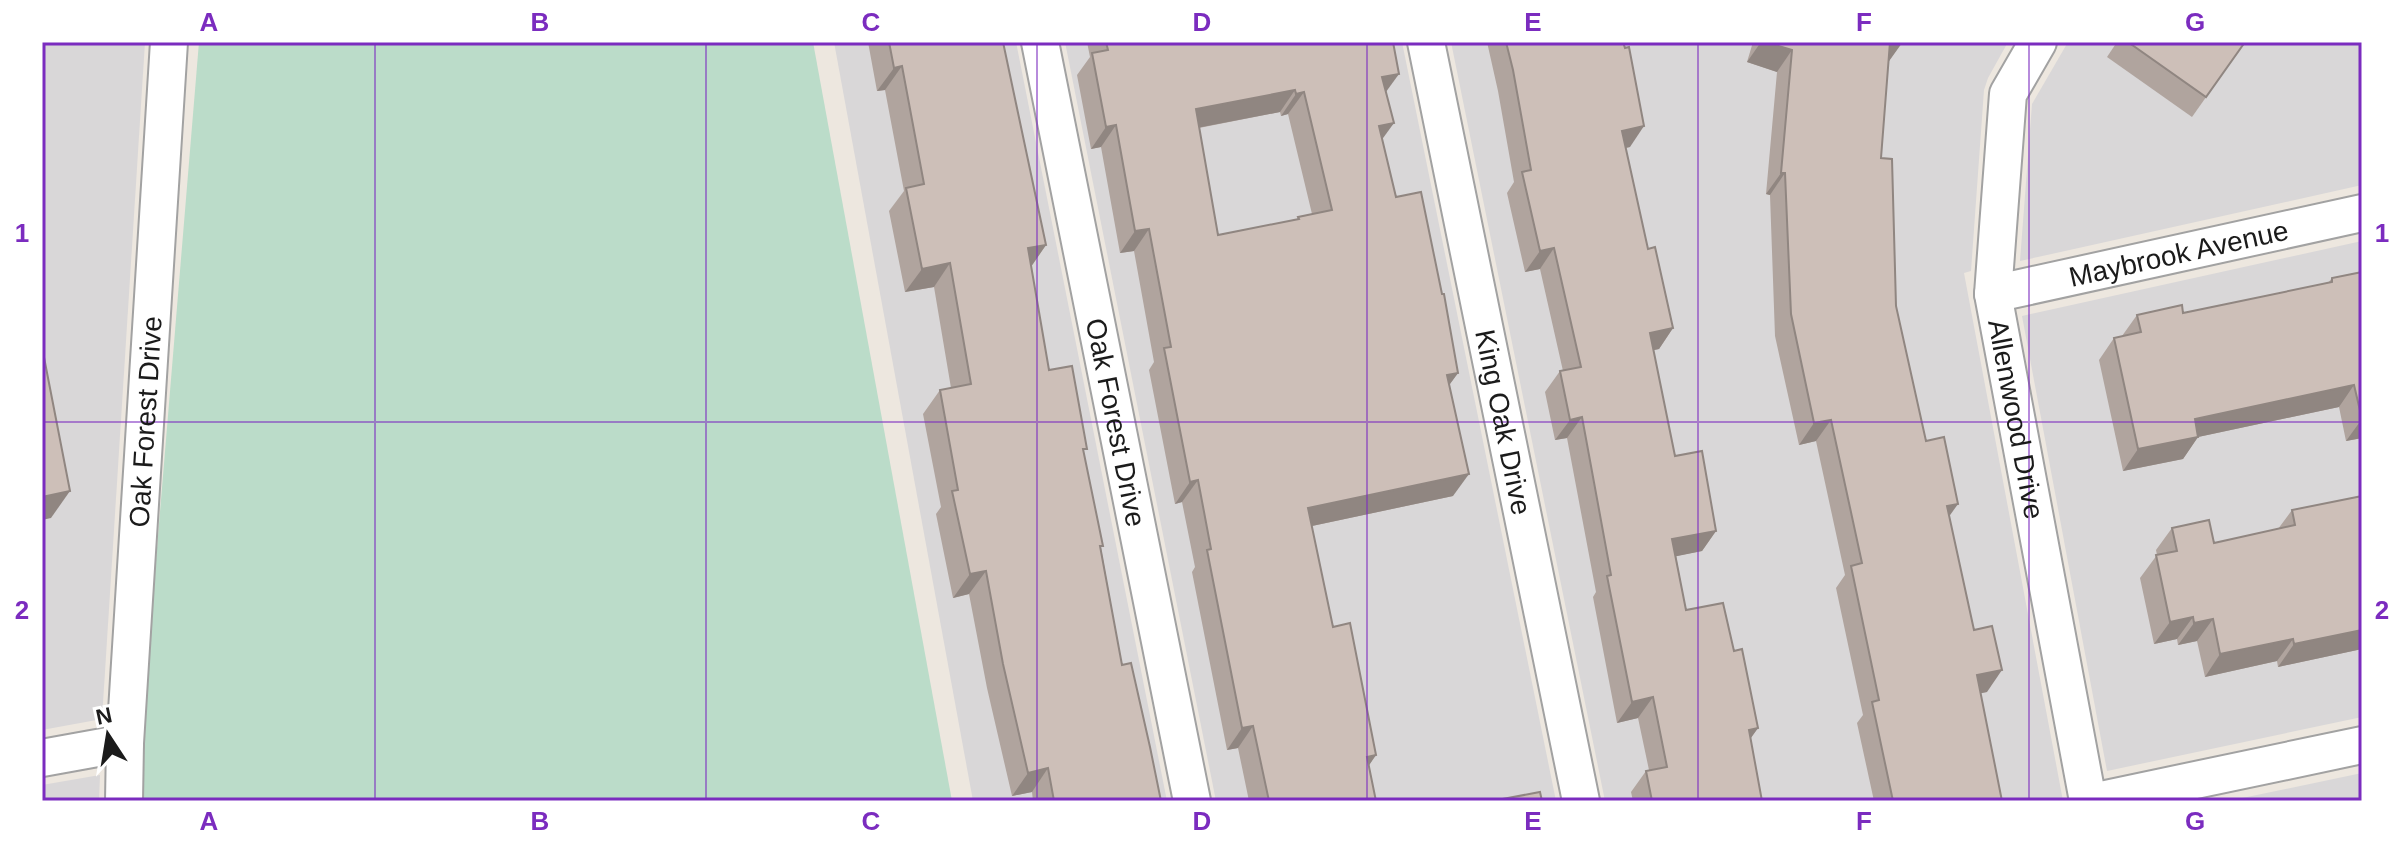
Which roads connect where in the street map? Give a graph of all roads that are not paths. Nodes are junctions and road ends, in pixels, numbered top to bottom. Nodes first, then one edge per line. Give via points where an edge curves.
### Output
1 (169, 42) edge
2 (1040, 42) edge
3 (1426, 42) edge
4 (2038, 42) edge
5 (2362, 213) edge
6 (1993, 294) junction
7 (125, 743) junction
8 (2362, 745) edge
9 (42, 758) edge
10 (124, 801) edge
11 (1192, 801) edge
12 (1581, 801) edge
13 (2088, 801) edge
14 (2096, 801) edge

1 - 7 street, Oak Forest Drive
2 - 11 street, Oak Forest Drive
3 - 12 street, King Oak Drive
4 - 6 street, Allenwood Drive via 2008,94
5 - 6 street, Maybrook Avenue
6 - 13 street, Allenwood Drive
7 - 9 street
7 - 10 street, Oak Forest Drive
8 - 14 street

